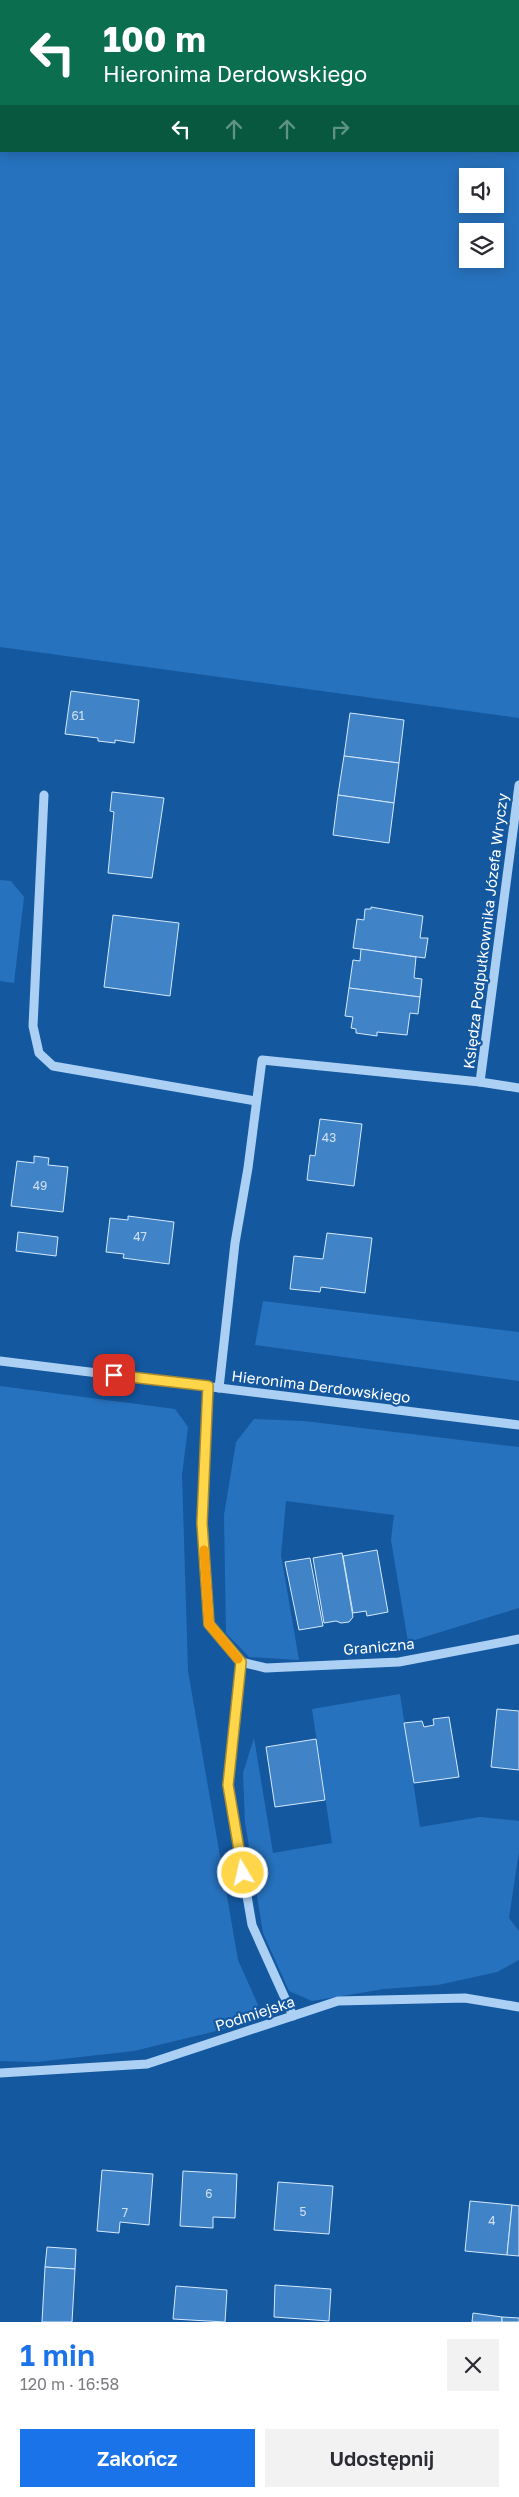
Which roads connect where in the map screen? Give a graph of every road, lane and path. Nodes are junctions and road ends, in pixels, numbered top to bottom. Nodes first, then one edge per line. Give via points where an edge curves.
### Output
1 (519, 785) edge
2 (44, 795) dead end
3 (480, 1082) junction
4 (519, 1088) edge
5 (256, 1101) junction
6 (0, 1361) edge
7 (208, 1386) junction
8 (219, 1388) junction
9 (519, 1425) edge
10 (519, 1639) edge
11 (241, 1662) junction
12 (519, 2007) edge
13 (293, 2016) junction
14 (0, 2074) edge

1 - 3 street, Księdza Podpułkownika Józefa Wryczy
2 - 5 street via 33,1026 39,1053 53,1066
3 - 4 street
3 - 5 street via 262,1060
5 - 8 street via 235,1243
6 - 7 street, Hieronima Derdowskiego
7 - 8 street, Hieronima Derdowskiego
7 - 11 street via 202,1523 209,1624
8 - 9 street, Hieronima Derdowskiego
10 - 11 street, Graniczna via 398,1662 266,1668
11 - 13 street via 228,1785 252,1925
12 - 13 street, Podmiejska via 465,1998 338,2001
13 - 14 street, Podmiejska via 147,2064

